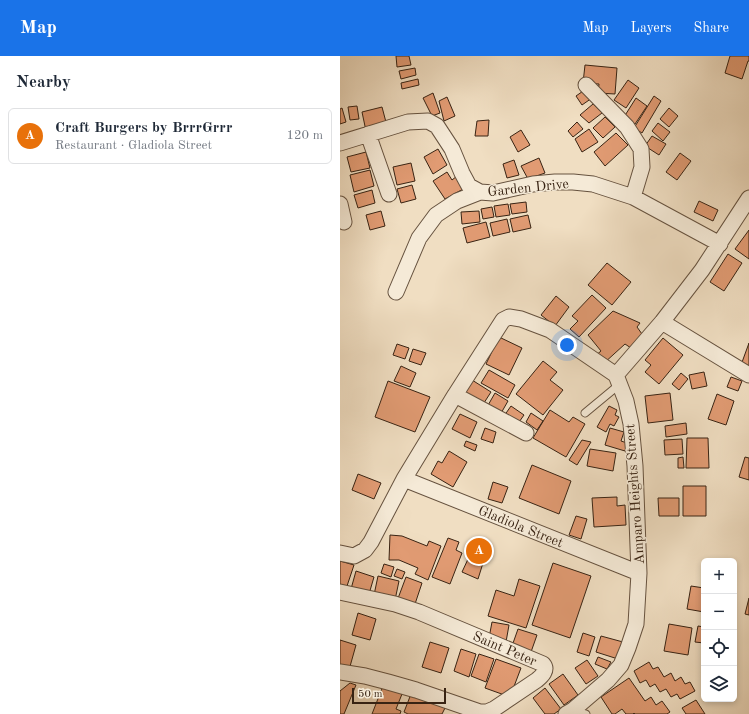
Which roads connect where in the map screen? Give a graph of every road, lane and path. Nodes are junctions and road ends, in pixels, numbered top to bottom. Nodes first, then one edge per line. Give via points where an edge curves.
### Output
1 (586, 85) dead end
2 (368, 134) junction
3 (340, 143) edge
4 (480, 192) junction
5 (389, 194) dead end
6 (633, 197) junction
7 (749, 198) edge
8 (340, 204) edge
9 (344, 222) dead end
10 (720, 244) junction
11 (396, 292) dead end
12 (662, 322) junction
13 (749, 375) edge
14 (618, 379) junction
15 (455, 395) junction
16 (586, 413) dead end
17 (526, 433) dead end
18 (404, 479) junction
19 (340, 553) edge
20 (639, 573) junction
21 (340, 592) edge
22 (341, 673) edge
23 (575, 713) edge

1 - 6 street via 627,127 641,149 642,167
2 - 3 street, Garden Drive
2 - 4 street, Garden Drive via 408,122 428,121 437,126 452,149 470,186
2 - 5 street
4 - 6 street, Garden Drive via 493,193 533,184 573,182 593,184
4 - 11 street via 457,201 436,215 418,238
6 - 10 street, Garden Drive
7 - 10 street
8 - 9 street
10 - 12 street
12 - 13 street
12 - 14 street
14 - 15 street via 550,330 509,317 500,324
14 - 16 lane
14 - 20 street, Amparo Heights Street via 631,424
15 - 17 street
15 - 18 street
18 - 19 street via 365,550 354,556
18 - 20 street, Gladiola Street
20 - 23 street, Amparo Heights Street via 636,624 621,665
21 - 22 street, Saint Peter via 419,612 543,664 546,669 537,680 487,712 470,709 388,682

